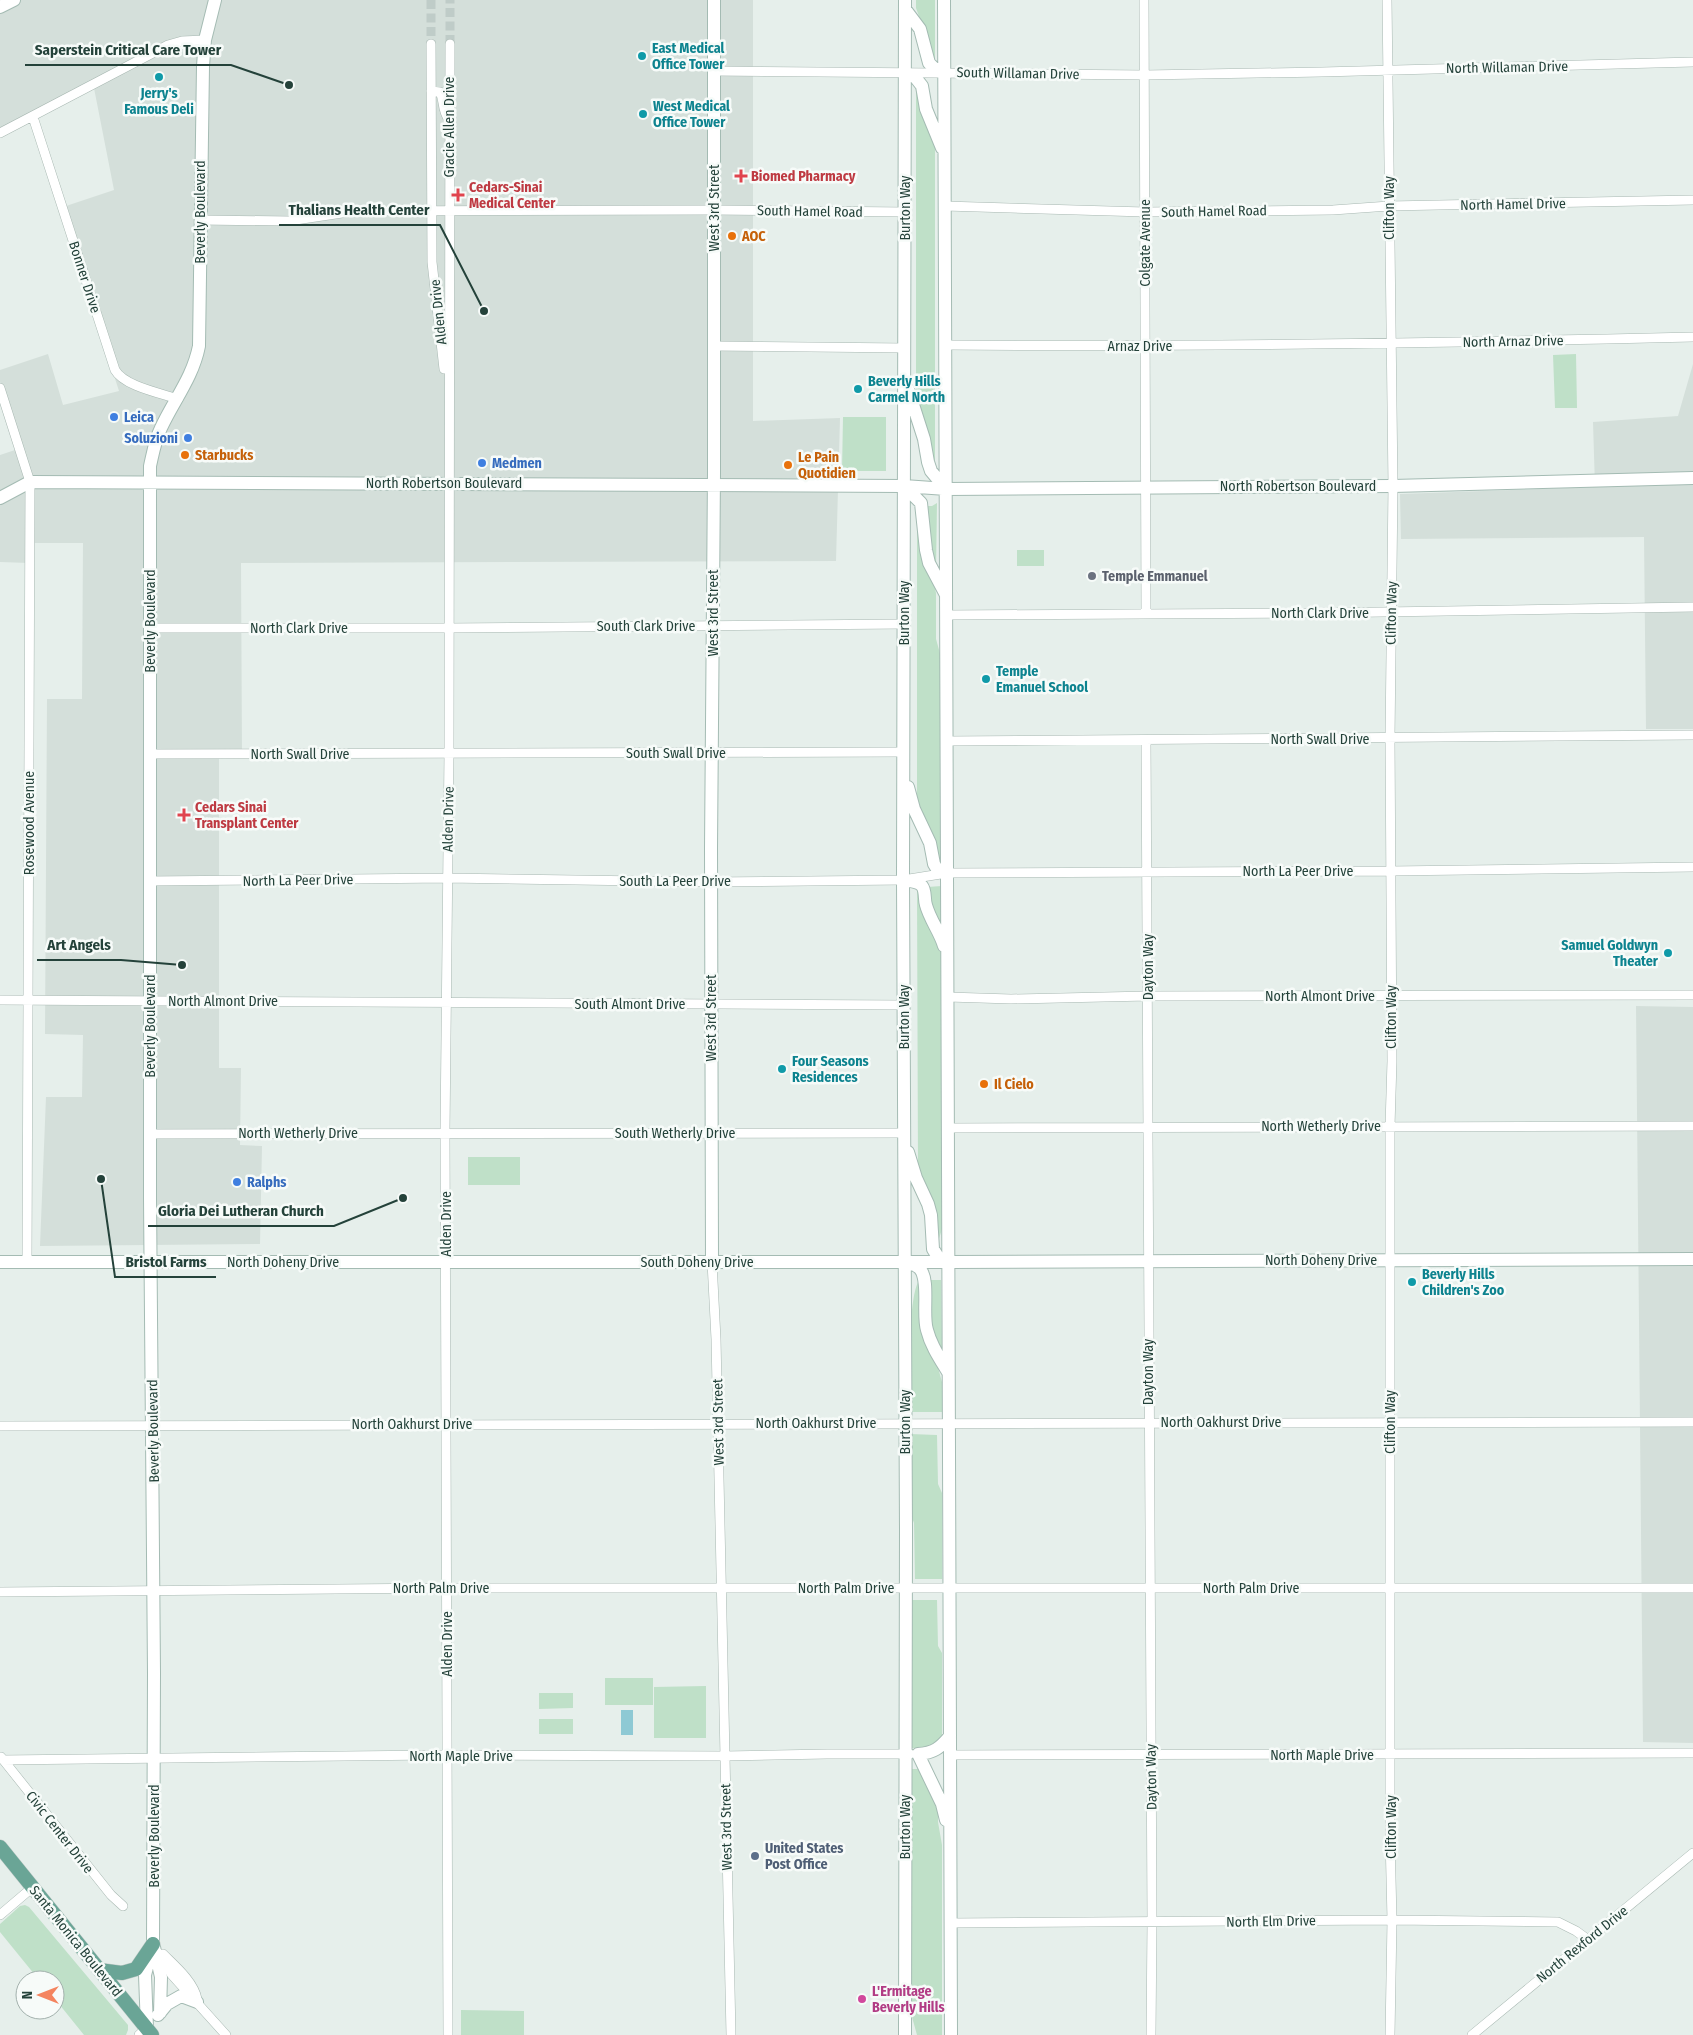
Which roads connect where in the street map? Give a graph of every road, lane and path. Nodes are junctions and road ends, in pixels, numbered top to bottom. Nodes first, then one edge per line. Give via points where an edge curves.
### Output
1 (14, 0) edge
2 (215, 0) edge
3 (714, 0) edge
4 (944, 0) edge
5 (1144, 0) edge
6 (1387, 0) edge
7 (905, 5) edge
8 (0, 7) edge
9 (205, 40) junction
10 (431, 44) tunnel mouth
11 (450, 44) tunnel mouth
12 (1693, 62) edge
13 (714, 70) junction
14 (1389, 70) junction
15 (945, 72) junction
16 (1322, 72) joint
17 (904, 73) junction
18 (1144, 75) junction
19 (431, 91) junction
20 (33, 117) junction
21 (449, 121) junction
22 (0, 133) edge
23 (945, 158) junction
24 (1693, 200) edge
25 (946, 206) junction
26 (1389, 206) junction
27 (431, 210) junction
28 (448, 210) junction
29 (714, 210) junction
30 (1333, 210) joint
31 (906, 212) junction
32 (1145, 212) junction
33 (200, 220) junction
34 (1693, 337) edge
35 (1333, 344) joint
36 (1390, 344) junction
37 (946, 345) junction
38 (713, 346) junction
39 (1146, 346) junction
40 (905, 348) junction
41 (905, 379) junction
42 (0, 388) edge
43 (178, 399) junction
44 (449, 414) junction
45 (1693, 478) edge
46 (30, 482) junction
47 (150, 482) junction
48 (448, 484) junction
49 (714, 486) junction
50 (898, 486) junction
51 (1393, 486) junction
52 (1145, 487) junction
53 (946, 489) junction
54 (0, 498) edge
55 (947, 597) junction
56 (1693, 607) edge
57 (1392, 612) junction
58 (1146, 613) junction
59 (947, 615) junction
60 (904, 624) junction
61 (713, 626) junction
62 (150, 628) junction
63 (448, 628) junction
64 (1693, 735) edge
65 (1390, 738) junction
66 (1146, 740) junction
67 (947, 742) junction
68 (711, 752) junction
69 (904, 752) junction
70 (449, 753) junction
71 (150, 754) junction
72 (904, 775) junction
73 (1693, 867) edge
74 (1148, 871) junction
75 (1390, 871) junction
76 (948, 873) junction
77 (447, 878) junction
78 (903, 880) junction
79 (150, 881) junction
80 (711, 882) junction
81 (948, 958) junction
82 (1693, 995) edge
83 (1148, 996) junction
84 (1391, 996) junction
85 (948, 997) junction
86 (0, 1000) edge
87 (29, 1000) junction
88 (150, 1001) junction
89 (446, 1002) junction
90 (711, 1004) junction
91 (904, 1005) junction
92 (1390, 1126) junction
93 (1693, 1126) edge
94 (1147, 1127) junction
95 (948, 1128) junction
96 (446, 1132) junction
97 (711, 1133) junction
98 (150, 1134) junction
99 (905, 1137) junction
100 (1693, 1259) edge
101 (1148, 1260) junction
102 (1390, 1260) junction
103 (151, 1261) junction
104 (904, 1261) junction
105 (0, 1262) edge
106 (27, 1262) junction
107 (446, 1262) junction
108 (712, 1262) junction
109 (949, 1262) junction
110 (949, 1373) junction
111 (905, 1422) junction
112 (949, 1422) junction
113 (1149, 1422) junction
114 (1390, 1422) junction
115 (1693, 1422) edge
116 (446, 1424) junction
117 (717, 1424) junction
118 (153, 1425) junction
119 (0, 1426) edge
120 (448, 1588) junction
121 (722, 1588) junction
122 (905, 1588) junction
123 (950, 1588) junction
124 (1390, 1588) junction
125 (1693, 1588) edge
126 (1149, 1589) junction
127 (153, 1590) junction
128 (0, 1592) edge
129 (950, 1736) junction
130 (1693, 1753) edge
131 (912, 1754) junction
132 (447, 1755) junction
133 (950, 1755) junction
134 (1151, 1755) junction
135 (1390, 1755) junction
136 (725, 1756) junction
137 (2, 1758) edge
138 (154, 1758) junction
139 (950, 1837) junction
140 (0, 1847) edge
141 (1693, 1853) edge
142 (33, 1887) junction
143 (123, 1906) dead end
144 (0, 1915) edge
145 (1392, 1920) junction
146 (1152, 1922) junction
147 (951, 1923) junction
148 (1587, 1939) junction
149 (153, 1944) junction
150 (99, 1970) junction
151 (197, 2002) junction
152 (160, 2013) junction
153 (146, 2033) edge
154 (226, 2035) edge
155 (448, 2035) edge
156 (731, 2035) edge
157 (905, 2035) edge
158 (951, 2035) edge
159 (1151, 2035) edge
160 (1390, 2035) edge
161 (1472, 2035) edge

1 - 8 main road
2 - 9 main road, Beverly Boulevard
3 - 13 main road, West 3rd Street
4 - 15 main road
5 - 18 street, Colgate Avenue
6 - 14 street, Clifton Way
7 - 15 main road via 920,29 929,63
7 - 17 main road, Burton Way
9 - 20 street via 168,45
9 - 33 main road, Beverly Boulevard
10 - 19 street, Gracie Allen Drive
11 - 21 street, Gracie Allen Drive
12 - 14 street, North Willaman Drive
13 - 17 street, South Willaman Drive
13 - 29 main road, West 3rd Street
14 - 16 street, North Willaman Drive
14 - 26 street, Clifton Way
15 - 17 street, South Willaman Drive
15 - 18 street, South Willaman Drive
15 - 23 main road
16 - 18 street, South Willaman Drive
17 - 23 main road via 915,77 922,86 926,110
17 - 31 main road, Burton Way
18 - 32 street, Colgate Avenue
19 - 21 street via 440,92 443,97 443,110
19 - 27 street, Gracie Allen Drive
20 - 22 street
20 - 43 street, Bonner Drive via 115,370 127,381
21 - 28 street, Gracie Allen Drive
23 - 25 main road
24 - 26 street, North Hamel Drive
25 - 32 street, South Hamel Road
25 - 37 main road
26 - 30 street, North Hamel Drive
26 - 36 street, Clifton Way
27 - 28 street, South Hamel Road
27 - 33 street, South Hamel Road via 355,211 289,221
27 - 44 street, Alden Drive via 432,262
28 - 29 street, South Hamel Road
28 - 44 street, Alden Drive
29 - 31 street, South Hamel Road
29 - 38 main road, West 3rd Street
30 - 32 street, South Hamel Road
31 - 40 main road, Burton Way
32 - 39 street, Colgate Avenue
33 - 43 main road, Beverly Boulevard via 199,346 191,373
34 - 36 street, North Arnaz Drive
35 - 36 street, North Arnaz Drive
35 - 39 street, Arnaz Drive
36 - 51 street, Clifton Way
37 - 39 street, Arnaz Drive
37 - 53 main road
38 - 40 street
38 - 49 main road, West 3rd Street
39 - 52 street, Colgate Avenue
40 - 41 main road, Burton Way
41 - 50 main road, Burton Way
41 - 53 main road via 931,471
42 - 46 street, Rosewood Avenue
43 - 47 main road, Beverly Boulevard via 156,439
44 - 48 street, Alden Drive
45 - 51 main road, North Robertson Boulevard
46 - 47 main road, North Robertson Boulevard
46 - 54 main road, North Robertson Boulevard
46 - 87 street, Rosewood Avenue
47 - 48 main road, North Robertson Boulevard
47 - 62 main road, Beverly Boulevard
48 - 49 main road, North Robertson Boulevard
48 - 63 street, Alden Drive
49 - 50 main road, North Robertson Boulevard
49 - 61 main road, West 3rd Street
50 - 53 main road, North Robertson Boulevard
50 - 55 main road via 921,503 926,550
50 - 60 main road, Burton Way
51 - 52 main road, North Robertson Boulevard
51 - 57 street, Clifton Way
52 - 53 main road, North Robertson Boulevard
52 - 58 street
53 - 55 main road
55 - 59 main road
56 - 57 street, North Clark Drive
57 - 58 street, North Clark Drive
57 - 65 street, Clifton Way
58 - 59 street, North Clark Drive
59 - 67 main road
60 - 61 street, South Clark Drive
60 - 69 main road, Burton Way
61 - 63 street, South Clark Drive
61 - 68 main road, West 3rd Street
62 - 63 street, North Clark Drive
62 - 71 main road, Beverly Boulevard
63 - 70 street, Alden Drive
64 - 65 street, North Swall Drive
65 - 66 street, North Swall Drive
65 - 75 street, Clifton Way
66 - 67 street, North Swall Drive
66 - 74 street, Dayton Way
67 - 76 main road
68 - 69 street, South Swall Drive
68 - 70 street, South Swall Drive
68 - 80 main road, West 3rd Street
69 - 72 main road, Burton Way
70 - 71 street, North Swall Drive
70 - 77 street, Alden Drive
71 - 79 main road, Beverly Boulevard
72 - 76 main road via 914,809 930,842 934,864 937,869
72 - 78 main road, Burton Way
73 - 75 street, North La Peer Drive
74 - 75 street, North La Peer Drive
74 - 76 street, North La Peer Drive
74 - 83 street, Dayton Way
75 - 84 street, Clifton Way
76 - 78 street, North La Peer Drive
76 - 81 main road
77 - 79 street, North La Peer Drive
77 - 80 street, South La Peer Drive
77 - 89 street, Alden Drive
78 - 80 street, South La Peer Drive
78 - 81 main road via 919,883 923,888 926,905
78 - 91 main road, Burton Way
79 - 88 main road, Beverly Boulevard
80 - 90 main road, West 3rd Street
81 - 85 main road
82 - 84 street, North Almont Drive
83 - 84 street, North Almont Drive
83 - 85 street, North Almont Drive
83 - 94 street, Dayton Way
84 - 92 street, Clifton Way
85 - 95 main road
86 - 87 street, North Almont Drive
87 - 88 street, North Almont Drive
87 - 106 street, Rosewood Avenue
88 - 89 street, North Almont Drive
88 - 98 main road, Beverly Boulevard
89 - 90 street, South Almont Drive
89 - 96 street, Alden Drive
90 - 91 street, South Almont Drive
90 - 97 main road, West 3rd Street
91 - 99 main road, Burton Way
92 - 93 street, North Wetherly Drive
92 - 94 street, North Wetherly Drive
92 - 102 street, Clifton Way
94 - 95 street, North Wetherly Drive
94 - 101 street, Dayton Way
95 - 109 main road
96 - 97 street, South Wetherly Drive
96 - 98 street, North Wetherly Drive
96 - 107 street, Alden Drive
97 - 99 street, South Wetherly Drive
97 - 108 main road, West 3rd Street
98 - 103 main road, Beverly Boulevard
99 - 104 main road, Burton Way
99 - 109 main road via 916,1178 931,1215 933,1249 938,1257
100 - 102 main road, North Doheny Drive
101 - 102 main road, North Doheny Drive
101 - 109 main road, North Doheny Drive
101 - 113 street, Dayton Way
102 - 114 street, Clifton Way
103 - 106 main road, North Doheny Drive
103 - 107 main road, North Doheny Drive
103 - 118 main road, Beverly Boulevard
104 - 108 main road, South Doheny Drive
104 - 109 main road, South Doheny Drive
104 - 110 main road via 924,1274 927,1332
104 - 111 main road, Burton Way
105 - 106 main road, North Doheny Drive
107 - 108 main road, South Doheny Drive
107 - 116 street, Alden Drive
108 - 117 street, West 3rd Street
109 - 110 main road
110 - 112 main road
111 - 112 street, North Oakhurst Drive
111 - 117 street, North Oakhurst Drive
111 - 122 main road, Burton Way
112 - 113 street, North Oakhurst Drive
112 - 123 main road
113 - 114 street, North Oakhurst Drive
113 - 126 street, Dayton Way
114 - 115 street, North Oakhurst Drive
114 - 124 street, Clifton Way
116 - 117 street, North Oakhurst Drive
116 - 118 street, North Oakhurst Drive
116 - 120 street, Alden Drive
117 - 121 street, West 3rd Street
118 - 119 street, North Oakhurst Drive
118 - 127 main road, Beverly Boulevard
120 - 121 street, North Palm Drive
120 - 127 street, North Palm Drive
120 - 132 street, Alden Drive
121 - 122 street, North Palm Drive
121 - 136 street, West 3rd Street
122 - 123 street, North Palm Drive
122 - 131 main road, Burton Way
123 - 126 street, North Palm Drive
123 - 129 main road
124 - 125 street, North Palm Drive
124 - 126 street, North Palm Drive
124 - 135 street, Clifton Way
126 - 134 street, Dayton Way
127 - 128 street, North Palm Drive
127 - 138 main road, Beverly Boulevard
129 - 131 main road via 941,1748 931,1753
129 - 133 main road
130 - 135 street, North Maple Drive
131 - 136 street, North Maple Drive
131 - 139 main road via 942,1804
131 - 157 main road, Burton Way
132 - 136 street, North Maple Drive
132 - 138 street, North Maple Drive
132 - 155 street, Alden Drive
133 - 134 street, North Maple Drive
133 - 139 main road
134 - 135 street, North Maple Drive
134 - 146 street, Dayton Way
135 - 145 street, Clifton Way
136 - 156 street, West 3rd Street
137 - 138 street, North Maple Drive
137 - 143 street, Civic Center Drive
138 - 149 main road, Beverly Boulevard
139 - 147 main road
140 - 142 main road, Santa Monica Boulevard
141 - 148 street, North Rexford Drive
142 - 144 street
142 - 150 main road, Santa Monica Boulevard
145 - 146 street, North Elm Drive
145 - 148 street, North Elm Drive via 1558,1922
145 - 160 street, Clifton Way
146 - 147 street, North Elm Drive
146 - 159 street, Dayton Way
147 - 158 main road
148 - 161 street, North Rexford Drive
149 - 150 main road via 136,1969 122,1972
149 - 151 street via 189,1982 196,1992
149 - 152 main road, Beverly Boulevard via 161,1977
149 - 153 main road, Beverly Boulevard via 145,1975
150 - 153 main road, Santa Monica Boulevard
151 - 152 main road via 181,1996 167,2004
151 - 154 street
152 - 153 main road

